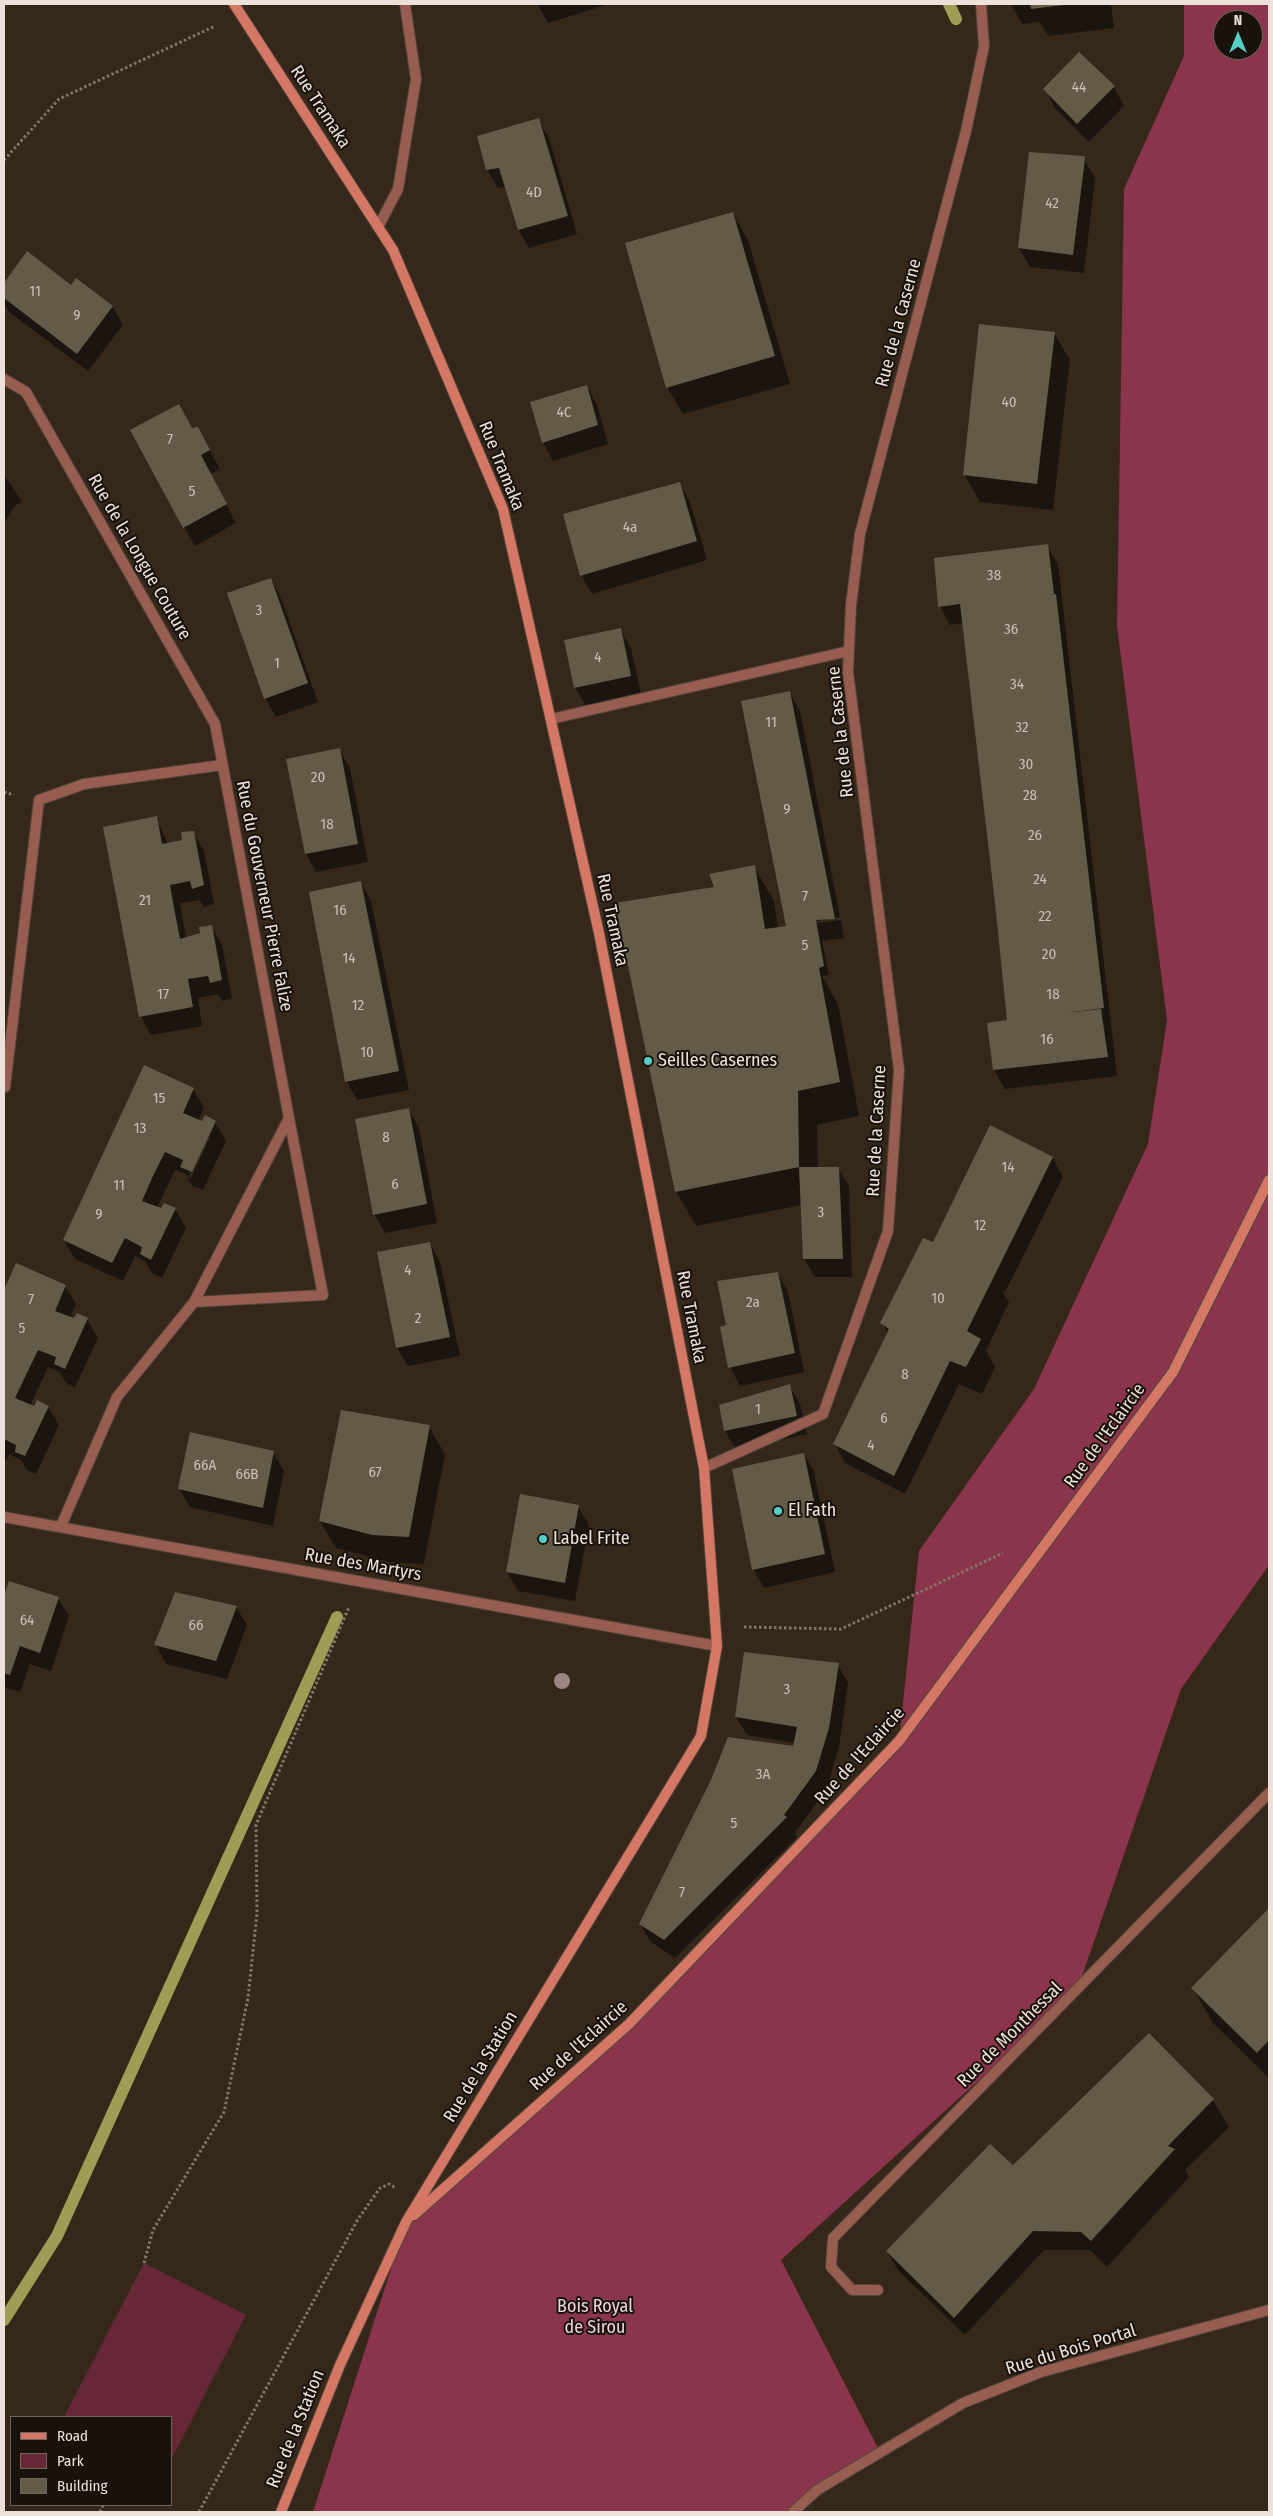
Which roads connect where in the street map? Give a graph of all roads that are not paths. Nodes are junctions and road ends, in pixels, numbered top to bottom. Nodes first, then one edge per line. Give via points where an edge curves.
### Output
1 (234, 4) edge
2 (405, 4) edge
3 (981, 4) edge
4 (378, 227) junction
5 (4, 379) edge
6 (849, 652) junction
7 (551, 719) junction
8 (222, 765) junction
9 (5, 1087) edge
10 (289, 1118) junction
11 (1269, 1180) edge
12 (194, 1302) junction
13 (704, 1468) junction
14 (4, 1517) edge
15 (61, 1526) junction
16 (717, 1646) junction
17 (1269, 1793) edge
18 (406, 2222) junction
19 (878, 2290) dead end
20 (1269, 2310) edge
21 (281, 2512) edge
22 (793, 2512) edge

1 - 4 main road, Rue Tramaka
2 - 4 street via 416,79 398,189
3 - 6 street, Rue de la Caserne via 984,46 966,132 860,534 850,605
4 - 7 main road, Rue Tramaka via 393,250 503,510
5 - 8 street, Rue de la Longue Couture via 26,392 215,724
6 - 7 street, Rue de la Caserne
6 - 13 street, Rue de la Caserne via 848,672 899,1070 888,1230 823,1414
7 - 13 main road, Rue Tramaka via 599,933
8 - 9 street, Rue du Gouverneur Pierre Falize via 84,784 39,800
8 - 10 street, Rue du Gouverneur Pierre Falize
10 - 12 street
10 - 12 street, Rue du Gouverneur Pierre Falize via 323,1295
11 - 18 main road, Rue de l'Eclaircie via 1173,1372 899,1742 630,2024
12 - 15 street via 117,1397
13 - 16 main road, Rue Tramaka
14 - 15 street, Rue des Martyrs
15 - 16 street, Rue des Martyrs
16 - 18 main road, Rue de la Station via 701,1736
17 - 19 street, Rue de Monthessal via 833,2238 832,2267 852,2290
18 - 21 main road, Rue de la Station via 340,2365
20 - 22 street, Rue du Bois Portal via 1041,2372 963,2403 817,2490

